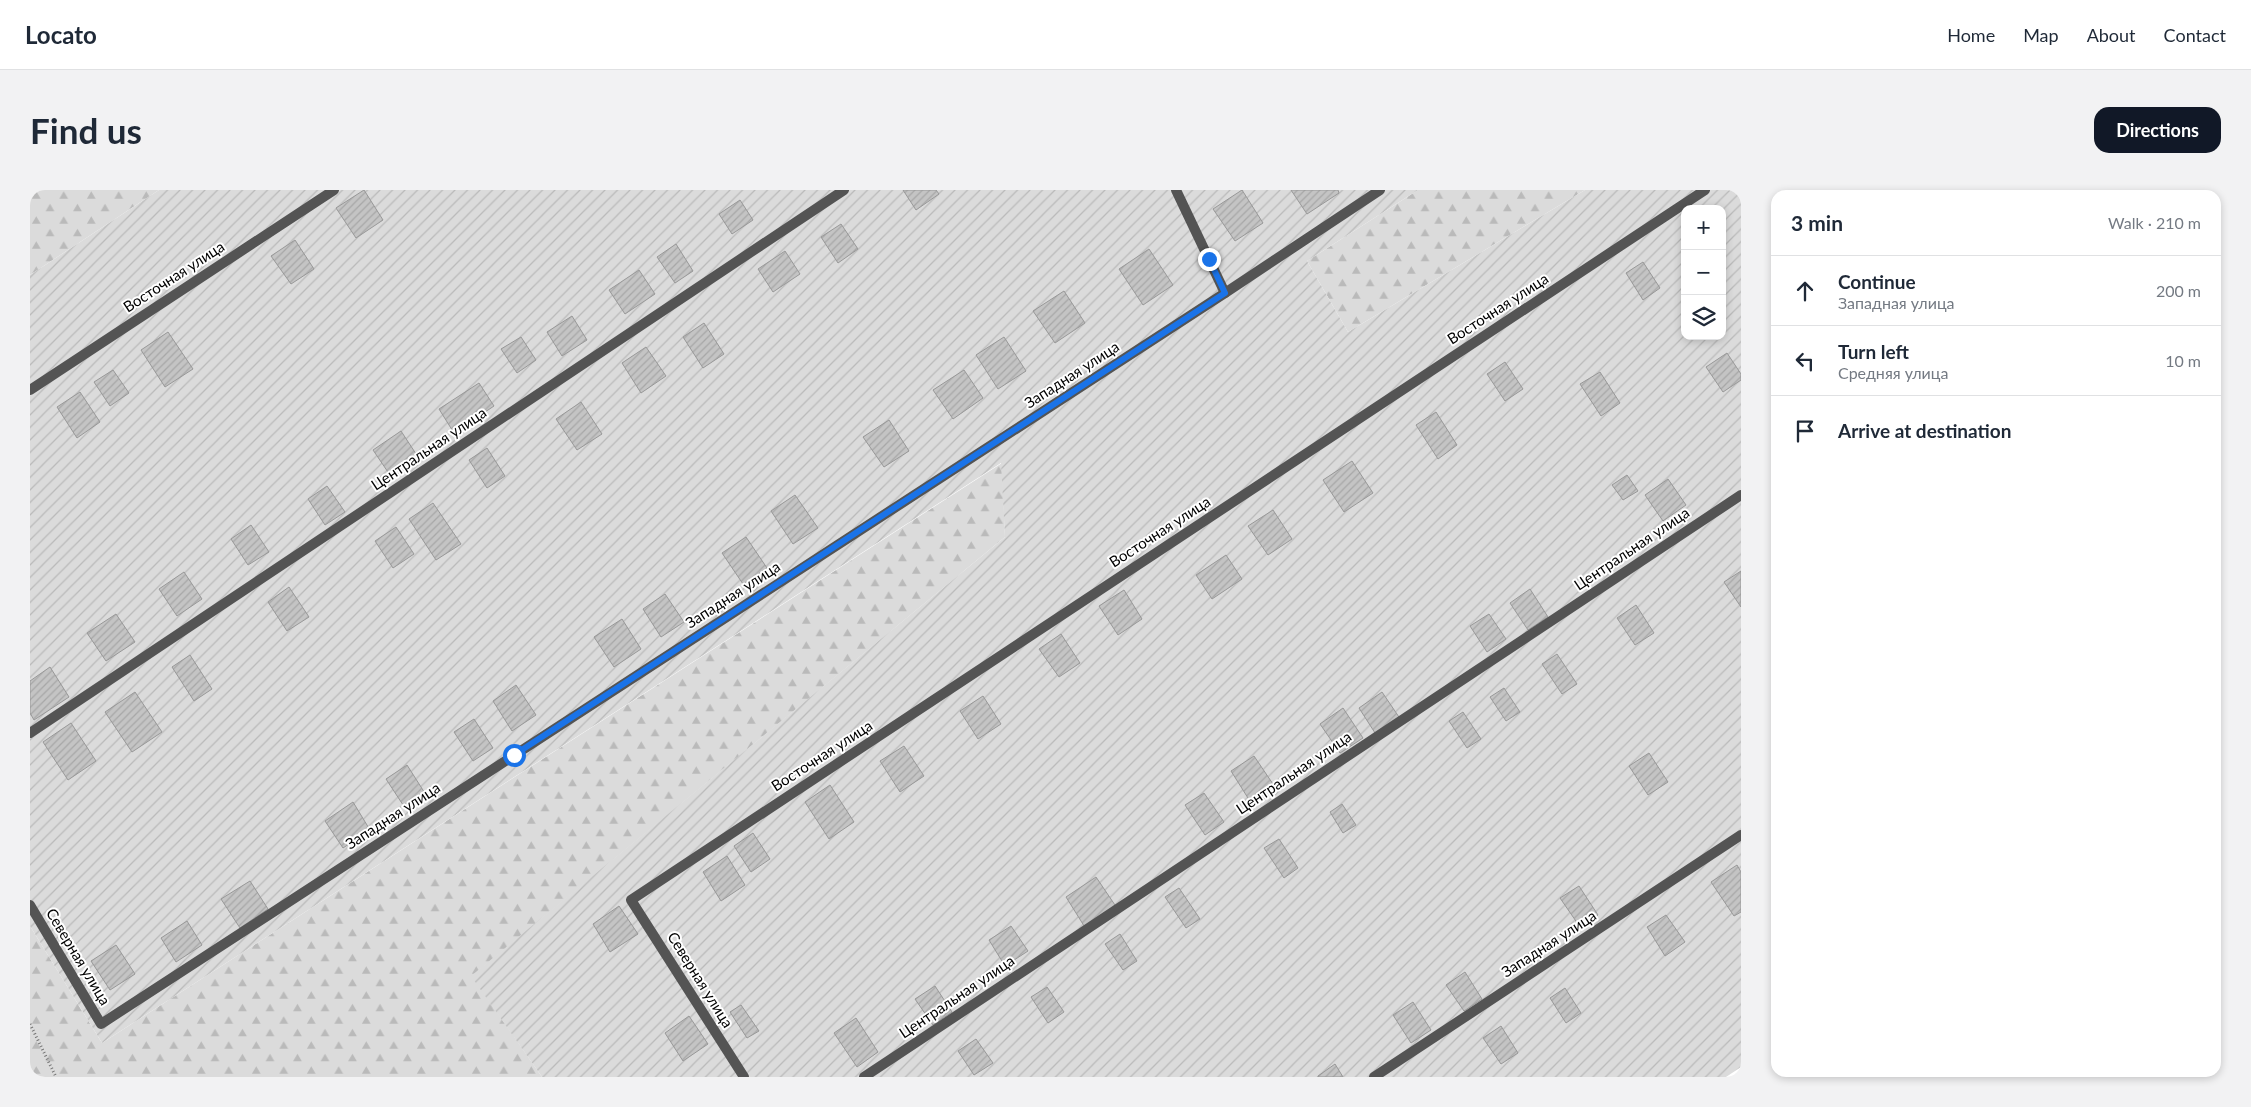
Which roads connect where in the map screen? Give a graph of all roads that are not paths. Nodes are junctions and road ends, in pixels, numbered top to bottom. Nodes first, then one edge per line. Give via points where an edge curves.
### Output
1 (334, 190) edge
2 (844, 190) edge
3 (1176, 190) edge
4 (1380, 190) edge
5 (1705, 190) edge
6 (1225, 293) junction
7 (30, 390) edge
8 (1741, 495) edge
9 (30, 733) edge
10 (1741, 835) edge
11 (632, 900) joint
12 (30, 905) edge
13 (101, 1024) joint
14 (744, 1077) edge
15 (864, 1077) edge
16 (1374, 1077) edge

1 - 7 street, Восточная улица
2 - 9 street, Центральная улица
3 - 6 street
4 - 6 street, Западная улица
5 - 11 street, Восточная улица
6 - 13 street, Западная улица
8 - 15 street, Центральная улица
10 - 16 street, Западная улица
11 - 14 street, Северная улица
12 - 13 street, Северная улица

